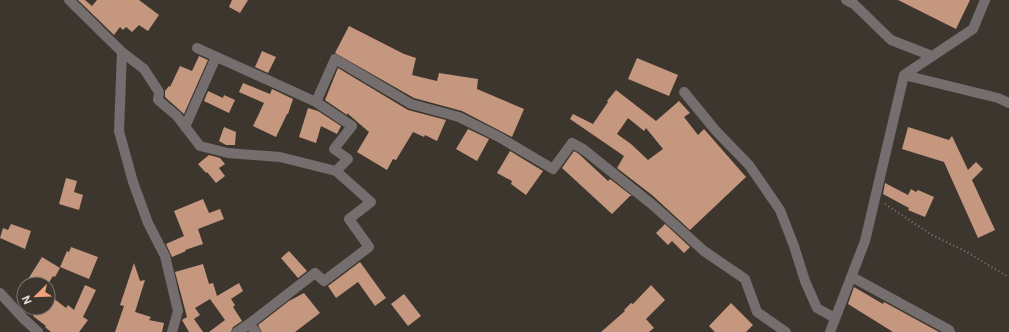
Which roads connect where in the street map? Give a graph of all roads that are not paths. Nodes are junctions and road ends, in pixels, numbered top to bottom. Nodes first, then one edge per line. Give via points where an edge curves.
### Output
1 (69, 0) edge
2 (846, 0) edge
3 (985, 0) edge
4 (197, 48) dead end
5 (122, 52) junction
6 (932, 56) junction
7 (216, 57) junction
8 (904, 75) junction
9 (684, 92) dead end
10 (316, 102) junction
11 (1009, 103) edge
12 (185, 126) junction
13 (336, 171) junction
14 (852, 276) junction
15 (0, 293) edge
16 (835, 318) junction
17 (249, 324) junction
18 (38, 332) edge
19 (172, 332) edge
20 (238, 332) edge
21 (256, 332) edge
22 (786, 332) edge
23 (830, 332) edge
24 (950, 332) edge

1 - 5 street
2 - 6 street via 854,4 891,40
3 - 6 street via 973,29
4 - 7 street
5 - 12 street via 144,69 159,92 158,100
5 - 19 street via 119,131 148,223 165,256 178,311
6 - 8 street
7 - 10 street
7 - 12 street
8 - 11 street
8 - 14 street via 865,241
9 - 16 street via 748,165 780,210 817,308
10 - 13 street via 352,126 334,149 348,159
10 - 22 street via 335,59 411,104 459,118 499,137 553,168 572,143 654,206 704,251 745,279 757,312
12 - 13 street via 200,146 228,153 280,157
13 - 17 street via 371,202 348,219 369,247 324,281 315,273
14 - 16 street
14 - 24 street
15 - 18 street
16 - 23 street
17 - 20 street
17 - 21 street

